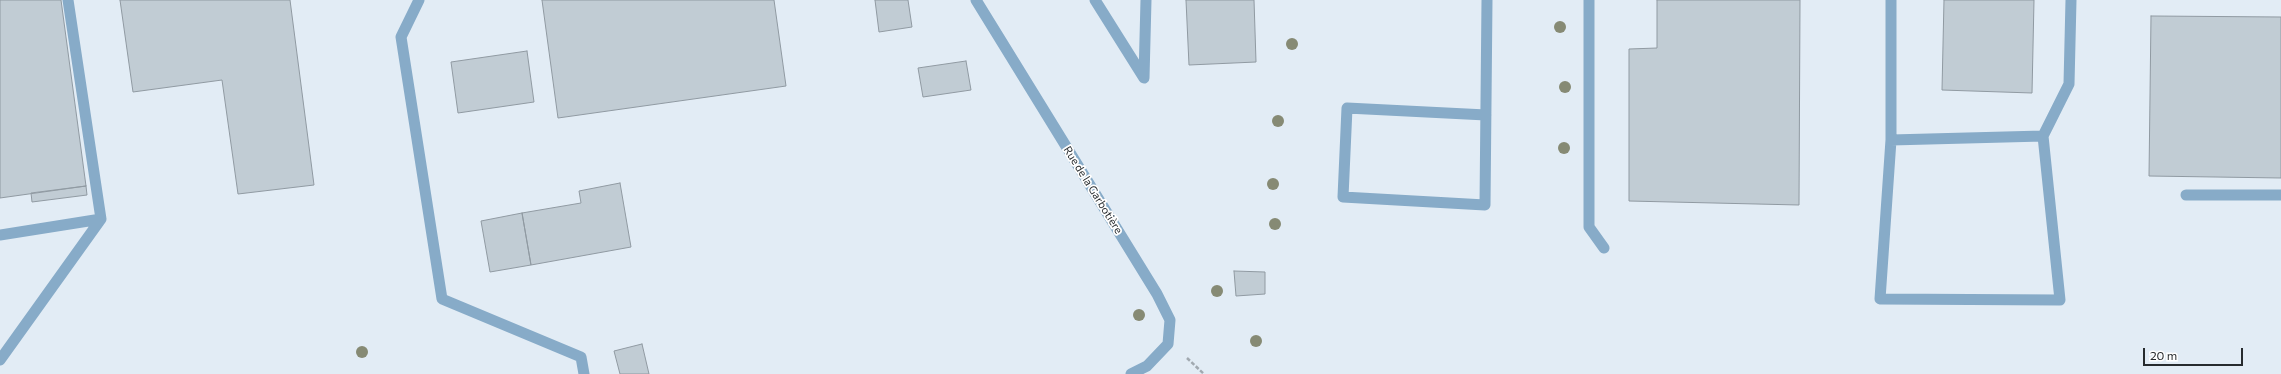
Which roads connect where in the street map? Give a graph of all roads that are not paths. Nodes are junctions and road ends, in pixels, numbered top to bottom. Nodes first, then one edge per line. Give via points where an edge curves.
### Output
1 (68, 0) edge
2 (419, 0) edge
3 (976, 0) edge
4 (1095, 0) edge
5 (1146, 0) edge
6 (1487, 0) edge
7 (1589, 0) edge
8 (1891, 0) edge
9 (2070, 0) edge
10 (1486, 115) junction
11 (2043, 136) junction
12 (1891, 140) junction
13 (2186, 195) dead end
14 (2281, 195) edge
15 (101, 219) junction
16 (0, 235) edge
17 (1604, 248) dead end
18 (0, 360) edge
19 (584, 374) edge
20 (1131, 374) edge

1 - 15 street
2 - 19 street via 401,37 442,299 581,357
3 - 20 street, Rue de la Garbotière via 1157,294 1170,320 1168,344 1147,366
4 - 5 street via 1144,78
6 - 10 street
7 - 17 street via 1590,227
8 - 12 street
9 - 11 street via 2069,84
10 - 10 street via 1485,205 1343,197 1347,108
11 - 12 street
11 - 12 street via 2060,300 1880,299
13 - 14 street
15 - 16 street
15 - 18 street

